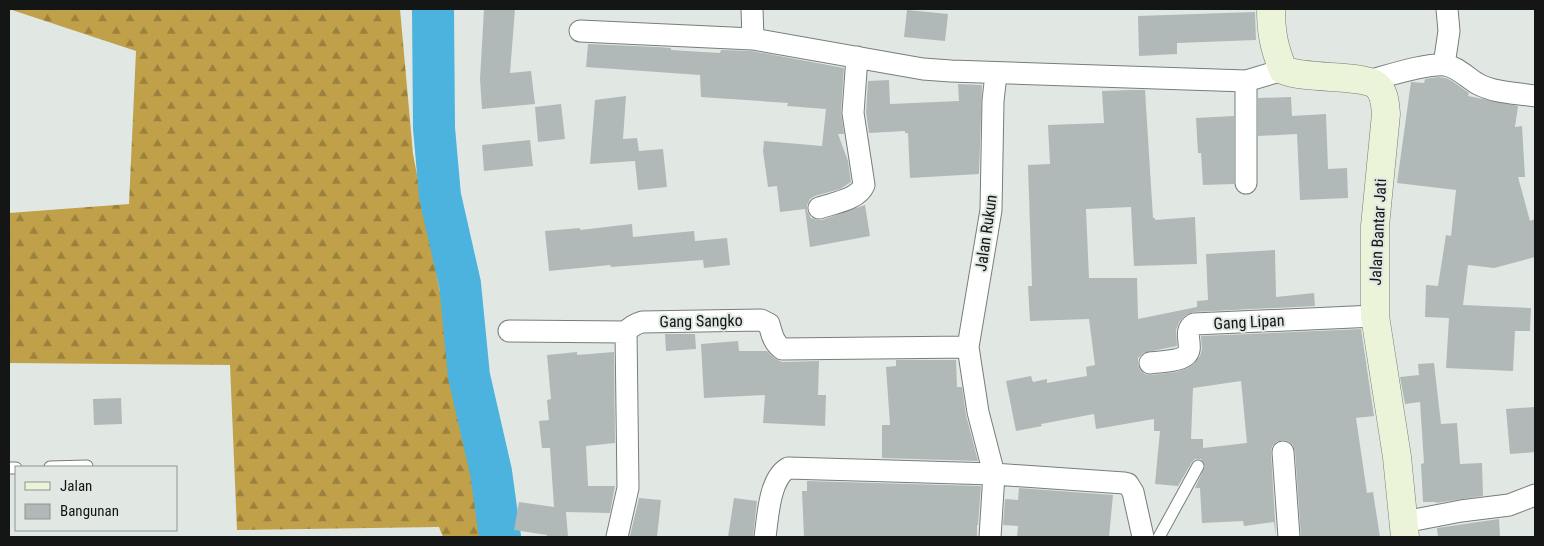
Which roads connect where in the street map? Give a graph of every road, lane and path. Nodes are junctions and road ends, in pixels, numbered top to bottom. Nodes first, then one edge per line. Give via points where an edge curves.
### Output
1 (752, 9) edge
2 (1271, 9) edge
3 (1447, 9) edge
4 (580, 32) dead end
5 (753, 39) junction
6 (857, 57) junction
7 (1444, 65) junction
8 (1283, 70) junction
9 (996, 74) junction
10 (1246, 81) junction
11 (1368, 81) junction
12 (1535, 96) edge
13 (1246, 183) dead end
14 (819, 208) dead end
15 (1375, 316) junction
16 (509, 331) dead end
17 (626, 332) junction
18 (968, 347) junction
19 (1150, 363) dead end
20 (1282, 452) dead end
21 (1198, 466) dead end
22 (994, 474) junction
23 (1535, 494) edge
24 (1405, 529) edge
25 (617, 537) edge
26 (765, 537) edge
27 (990, 537) edge
28 (1143, 537) edge
29 (1159, 537) edge
30 (1289, 537) edge

1 - 5 street
2 - 8 street via 1274,47
3 - 7 street via 1449,31
4 - 5 street
5 - 6 street
6 - 9 street via 923,69
6 - 14 street via 853,114 864,185 850,198
7 - 11 street
7 - 12 street via 1490,89
8 - 10 street
8 - 11 street via 1305,76
9 - 10 street
9 - 18 street, Jalan Rukun via 991,210
10 - 13 street
11 - 15 street, Jalan Bantar Jati via 1383,94 1386,114 1375,226
15 - 19 street, Gang Lipan via 1194,324 1188,331 1187,356
15 - 24 street, Jalan Bantar Jati via 1394,432
16 - 17 street
17 - 18 street, Gang Sangko via 642,322 760,320 769,324 773,339 782,349
17 - 25 street via 628,488
18 - 22 street, Jalan Rukun via 978,412
20 - 30 street
21 - 29 lane
22 - 26 street via 788,468 773,488
22 - 27 street, Jalan Rukun
22 - 28 street via 1128,484 1133,492
23 - 24 street via 1509,505 1461,511

